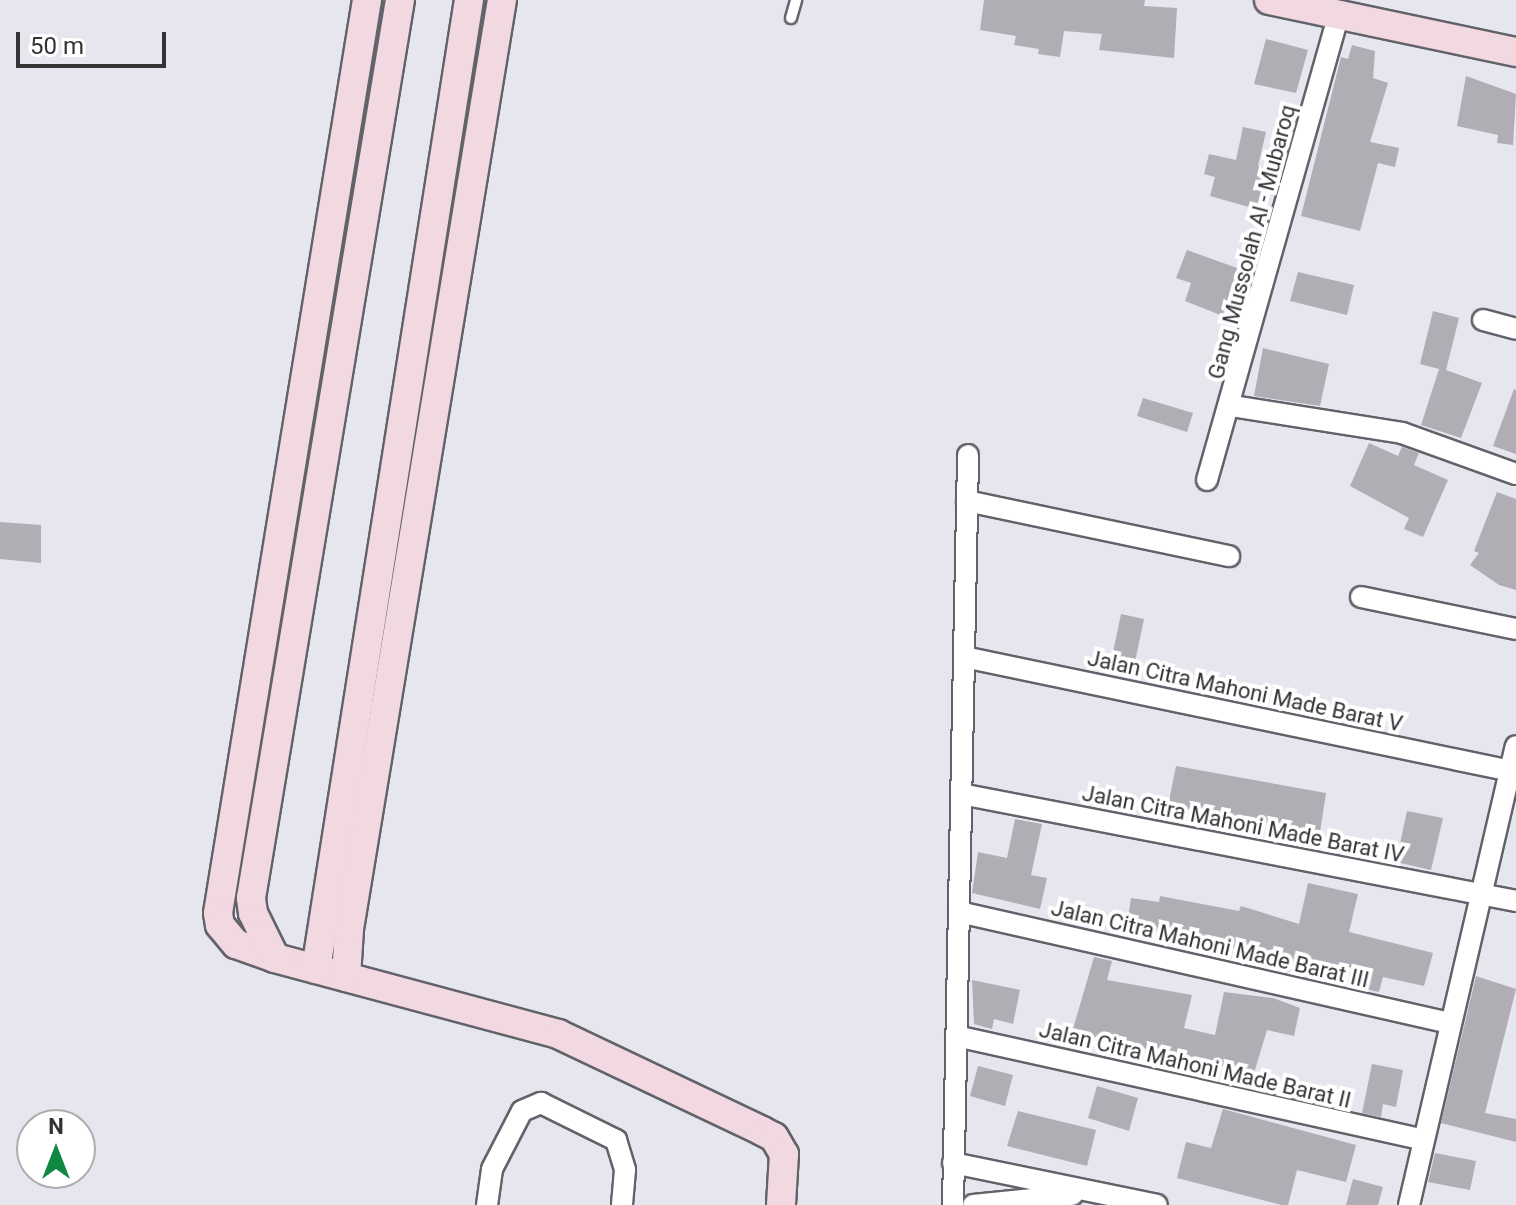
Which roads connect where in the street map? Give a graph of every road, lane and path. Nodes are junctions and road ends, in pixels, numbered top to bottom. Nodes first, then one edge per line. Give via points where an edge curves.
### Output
1 (367, 0) edge
2 (400, 0) edge
3 (469, 0) edge
4 (502, 0) edge
5 (796, 0) edge
6 (1269, 0) edge
7 (1339, 15) junction
8 (791, 18) dead end
9 (1516, 52) edge
10 (1483, 320) dead end
11 (1516, 329) edge
12 (1232, 406) junction
13 (968, 455) dead end
14 (1516, 474) edge
15 (1207, 480) dead end
16 (967, 501) junction
17 (1229, 556) dead end
18 (1361, 597) dead end
19 (1516, 629) edge
20 (964, 657) junction
21 (1516, 746) edge
22 (1514, 771) edge
23 (961, 794) junction
24 (1482, 895) junction
25 (1516, 901) edge
26 (959, 912) junction
27 (275, 958) junction
28 (316, 969) junction
29 (346, 977) junction
30 (1450, 1023) junction
31 (956, 1036) junction
32 (1424, 1140) junction
33 (953, 1163) junction
34 (1094, 1192) junction
35 (487, 1205) edge
36 (622, 1205) edge
37 (781, 1205) edge
38 (953, 1205) edge
39 (973, 1205) edge
40 (1155, 1205) edge
41 (1409, 1205) edge

1 - 27 main road via 218,913 236,944
2 - 27 main road via 251,898
3 - 28 main road
4 - 29 main road via 349,929
5 - 8 lane
6 - 7 main road
7 - 9 main road
7 - 12 street, Gang Mussolah Al - Mubaroq
10 - 11 street
12 - 14 street via 1402,433
12 - 15 street, Gang Mussolah Al - Mubaroq
13 - 16 street
16 - 17 street
16 - 20 street
18 - 19 street
20 - 22 street, Jalan Citra Mahoni Made Barat V
20 - 23 street
21 - 22 street
22 - 24 street
23 - 24 street, Jalan Citra Mahoni Made Barat IV
23 - 26 street
24 - 25 street, Jalan Citra Mahoni Made Barat IV
24 - 30 street
26 - 30 street, Jalan Citra Mahoni Made Barat III
26 - 31 street
27 - 28 main road
28 - 29 main road
29 - 37 main road via 558,1034 774,1137 784,1154
30 - 32 street
31 - 32 street, Jalan Citra Mahoni Made Barat II
31 - 33 street
32 - 41 street
33 - 34 street
33 - 38 street
34 - 39 street
34 - 40 street
35 - 36 street via 492,1169 522,1111 541,1103 616,1140 625,1170

